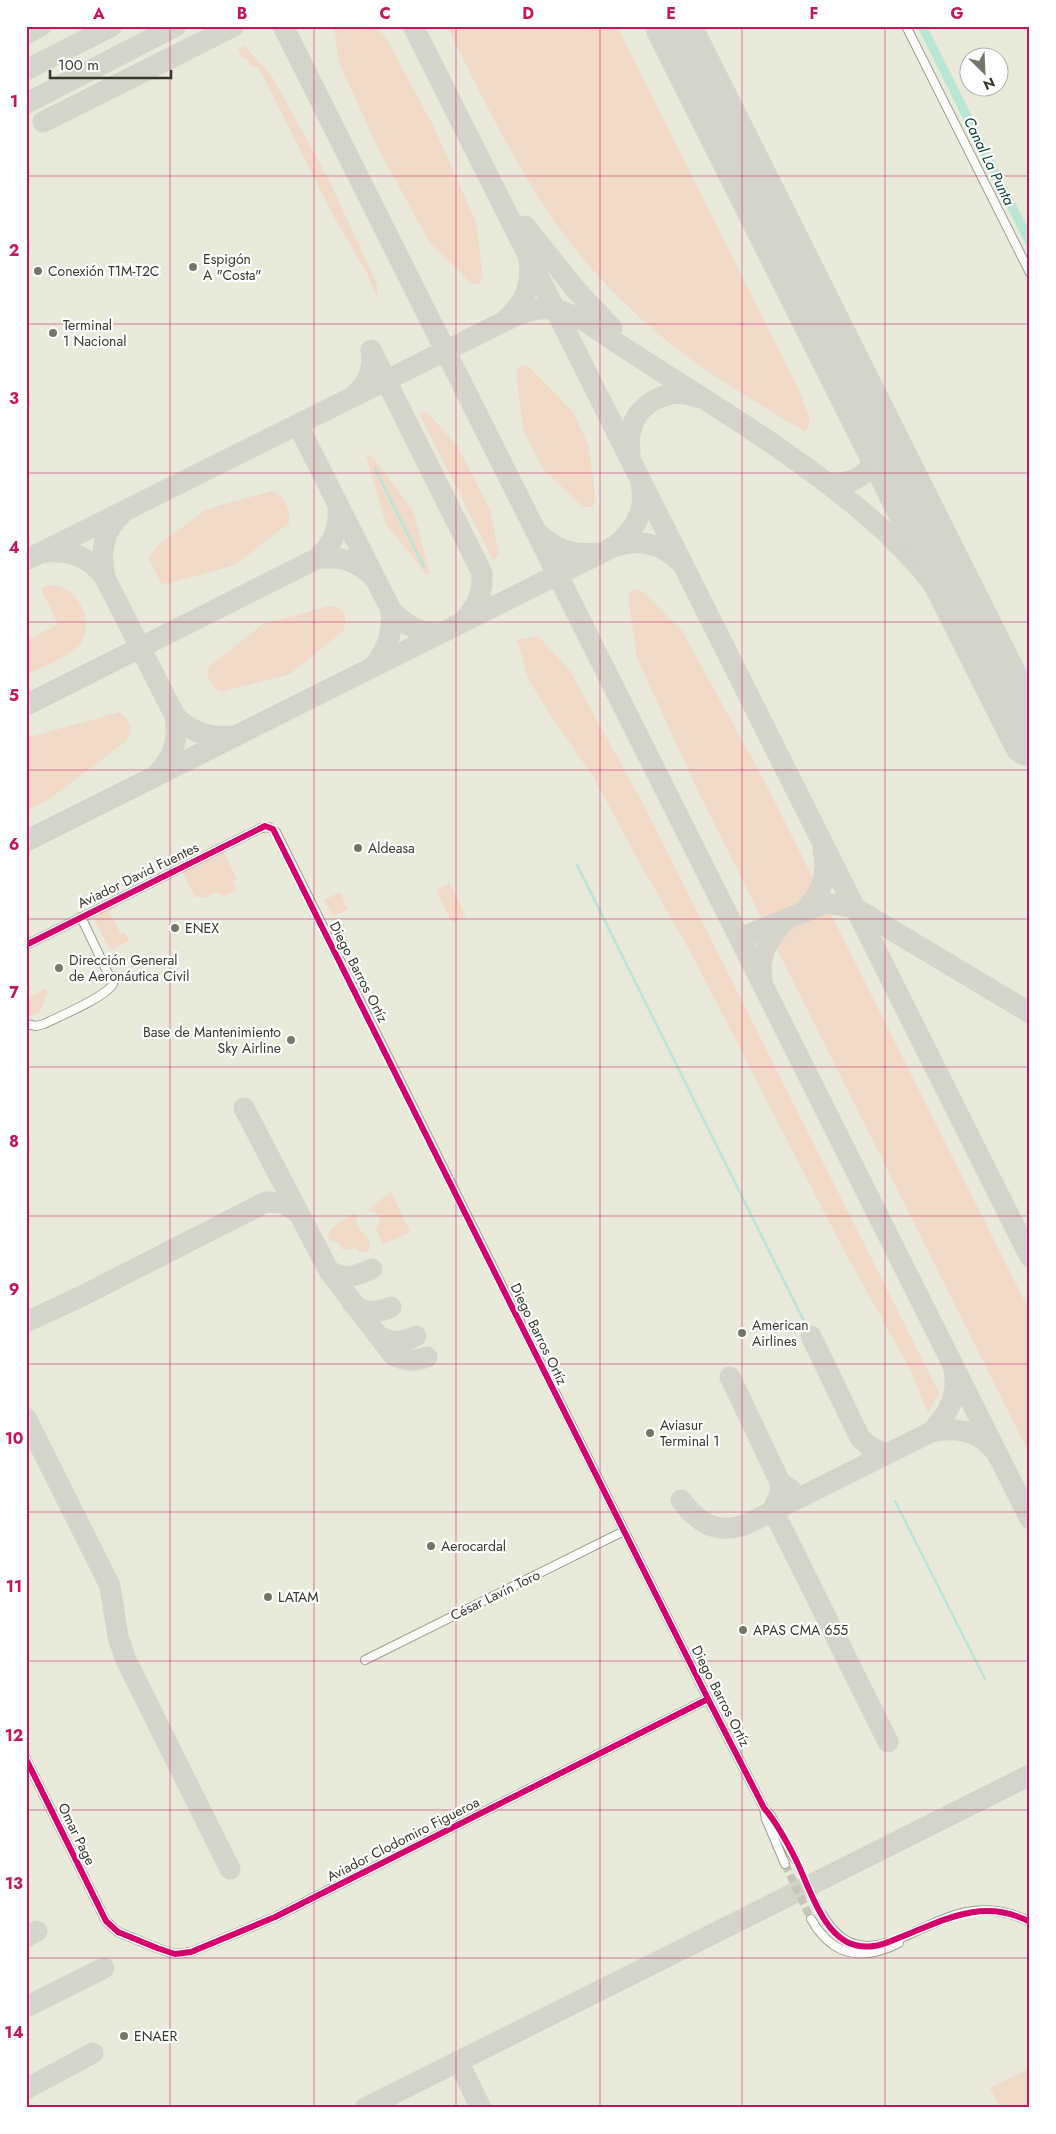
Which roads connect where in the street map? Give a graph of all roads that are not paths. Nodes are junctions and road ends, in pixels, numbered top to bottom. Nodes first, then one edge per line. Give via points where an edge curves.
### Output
1 (906, 26) edge
2 (1030, 273) edge
3 (261, 828) joint
4 (80, 917) junction
5 (26, 945) edge
6 (26, 1024) edge
7 (624, 1530) junction
8 (365, 1660) dead end
9 (708, 1699) junction
10 (26, 1759) edge
11 (764, 1808) junction
12 (795, 1859) tunnel mouth
13 (785, 1864) tunnel mouth
14 (822, 1914) tunnel mouth
15 (811, 1919) tunnel mouth
16 (106, 1921) joint
17 (1030, 1922) edge
18 (906, 1936) junction

1 - 2 street
3 - 4 street, Aviador David Fuentes
3 - 7 street, Diego Barros Ortíz via 269,827 276,832
4 - 5 street, Aviador David Fuentes
4 - 6 street via 113,984 111,988 44,1024
7 - 8 street, César Lavín Toro
7 - 9 street, Diego Barros Ortíz
9 - 11 street, Diego Barros Ortíz
9 - 16 street, Aviador Clodomiro Figueroa via 276,1917 191,1952 175,1954 157,1948 118,1932
10 - 16 street, Omar Page
11 - 12 street, Diego Barros Ortíz
11 - 13 street, Diego Barros Ortíz
14 - 18 street via 838,1936 854,1945 874,1946
15 - 18 street via 832,1945 856,1954 886,1950
17 - 18 street via 1002,1912 972,1911

